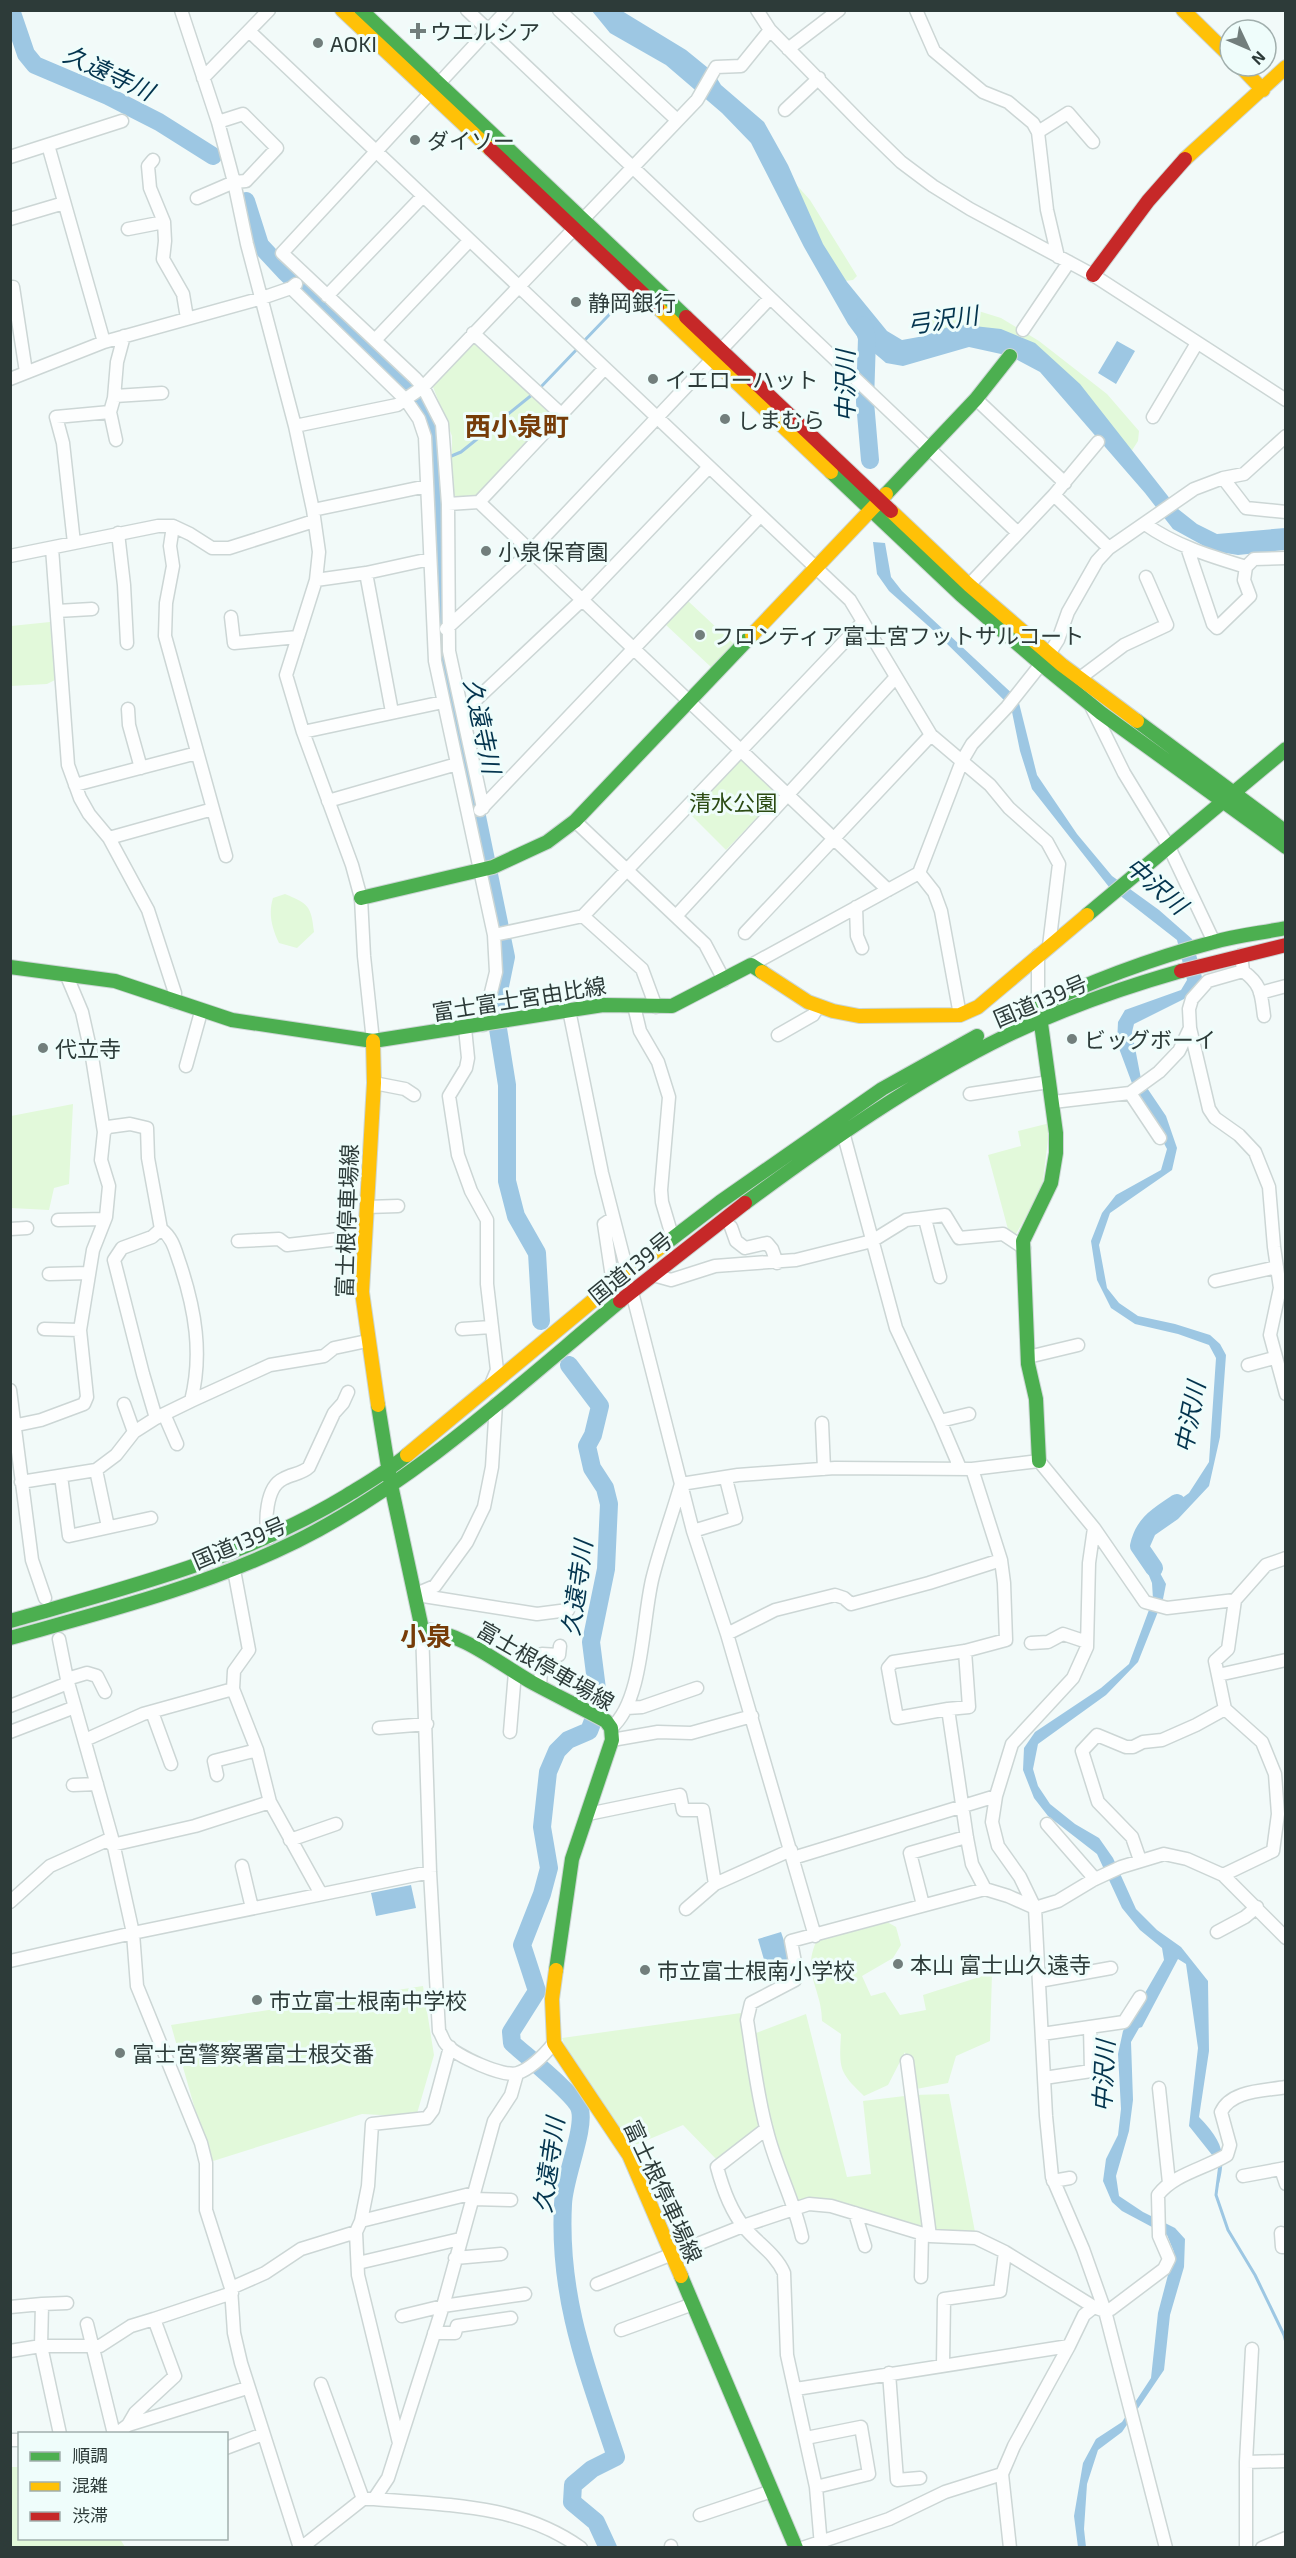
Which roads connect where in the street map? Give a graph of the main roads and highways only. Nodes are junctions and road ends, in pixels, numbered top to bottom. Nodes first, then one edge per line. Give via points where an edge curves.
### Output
1 (342, 10) edge
2 (362, 10) edge
3 (1183, 10) edge
4 (1218, 44) edge
5 (1286, 66) edge
6 (1252, 78) edge
7 (434, 88) junction
8 (1263, 90) junction
9 (1093, 275) road end
10 (1010, 356) dead end
11 (875, 505) junction
12 (1045, 659) junction
13 (1286, 749) edge
14 (1228, 796) junction
15 (1286, 832) edge
16 (1286, 847) edge
17 (362, 898) road end
18 (1286, 928) edge
19 (1286, 945) edge
20 (10, 967) edge
21 (1038, 1005) junction
22 (1039, 1021) junction
23 (373, 1041) junction
24 (1039, 1461) road end
25 (390, 1469) junction
26 (391, 1485) junction
27 (10, 1620) edge
28 (10, 1638) edge
29 (796, 2547) edge

1 - 7 main road
2 - 7 main road
3 - 4 main road
5 - 8 main road
6 - 8 main road
7 - 11 main road
8 - 9 main road via 1185,158
10 - 11 main road via 976,399
11 - 12 main road via 969,585
11 - 12 main road via 961,595
11 - 17 main road via 575,821 547,842 484,870
12 - 14 main road via 1080,678
12 - 14 main road via 1090,703
13 - 14 main road
14 - 15 main road
14 - 16 main road
14 - 23 main road, 富士富士宮由比線 via 978,1007 960,1015 859,1016 818,1007 751,966 672,1006 617,1004
18 - 21 main road, 国道139号 via 1212,943 1121,972
19 - 22 main road, 国道139号 via 1212,961
20 - 23 main road, 富士富士宮由比線 via 115,981 232,1020
21 - 22 main road
21 - 25 main road, 国道139号 via 948,1050 882,1089 738,1188 613,1284
22 - 24 main road via 1056,1138 1053,1175 1028,1226 1024,1248 1028,1357 1036,1400
22 - 26 main road, 国道139号 via 958,1062 843,1132 737,1208
23 - 25 main road, 富士根停車場線 via 362,1292
25 - 26 main road, 富士根停車場線
25 - 27 main road, 国道139号 via 268,1538 180,1572
26 - 28 main road, 国道139号 via 283,1549 234,1570
26 - 29 main road, 富士根停車場線 via 422,1629 439,1629 454,1636 574,1703 610,1730 572,1859 552,1999 550,2047 629,2155

